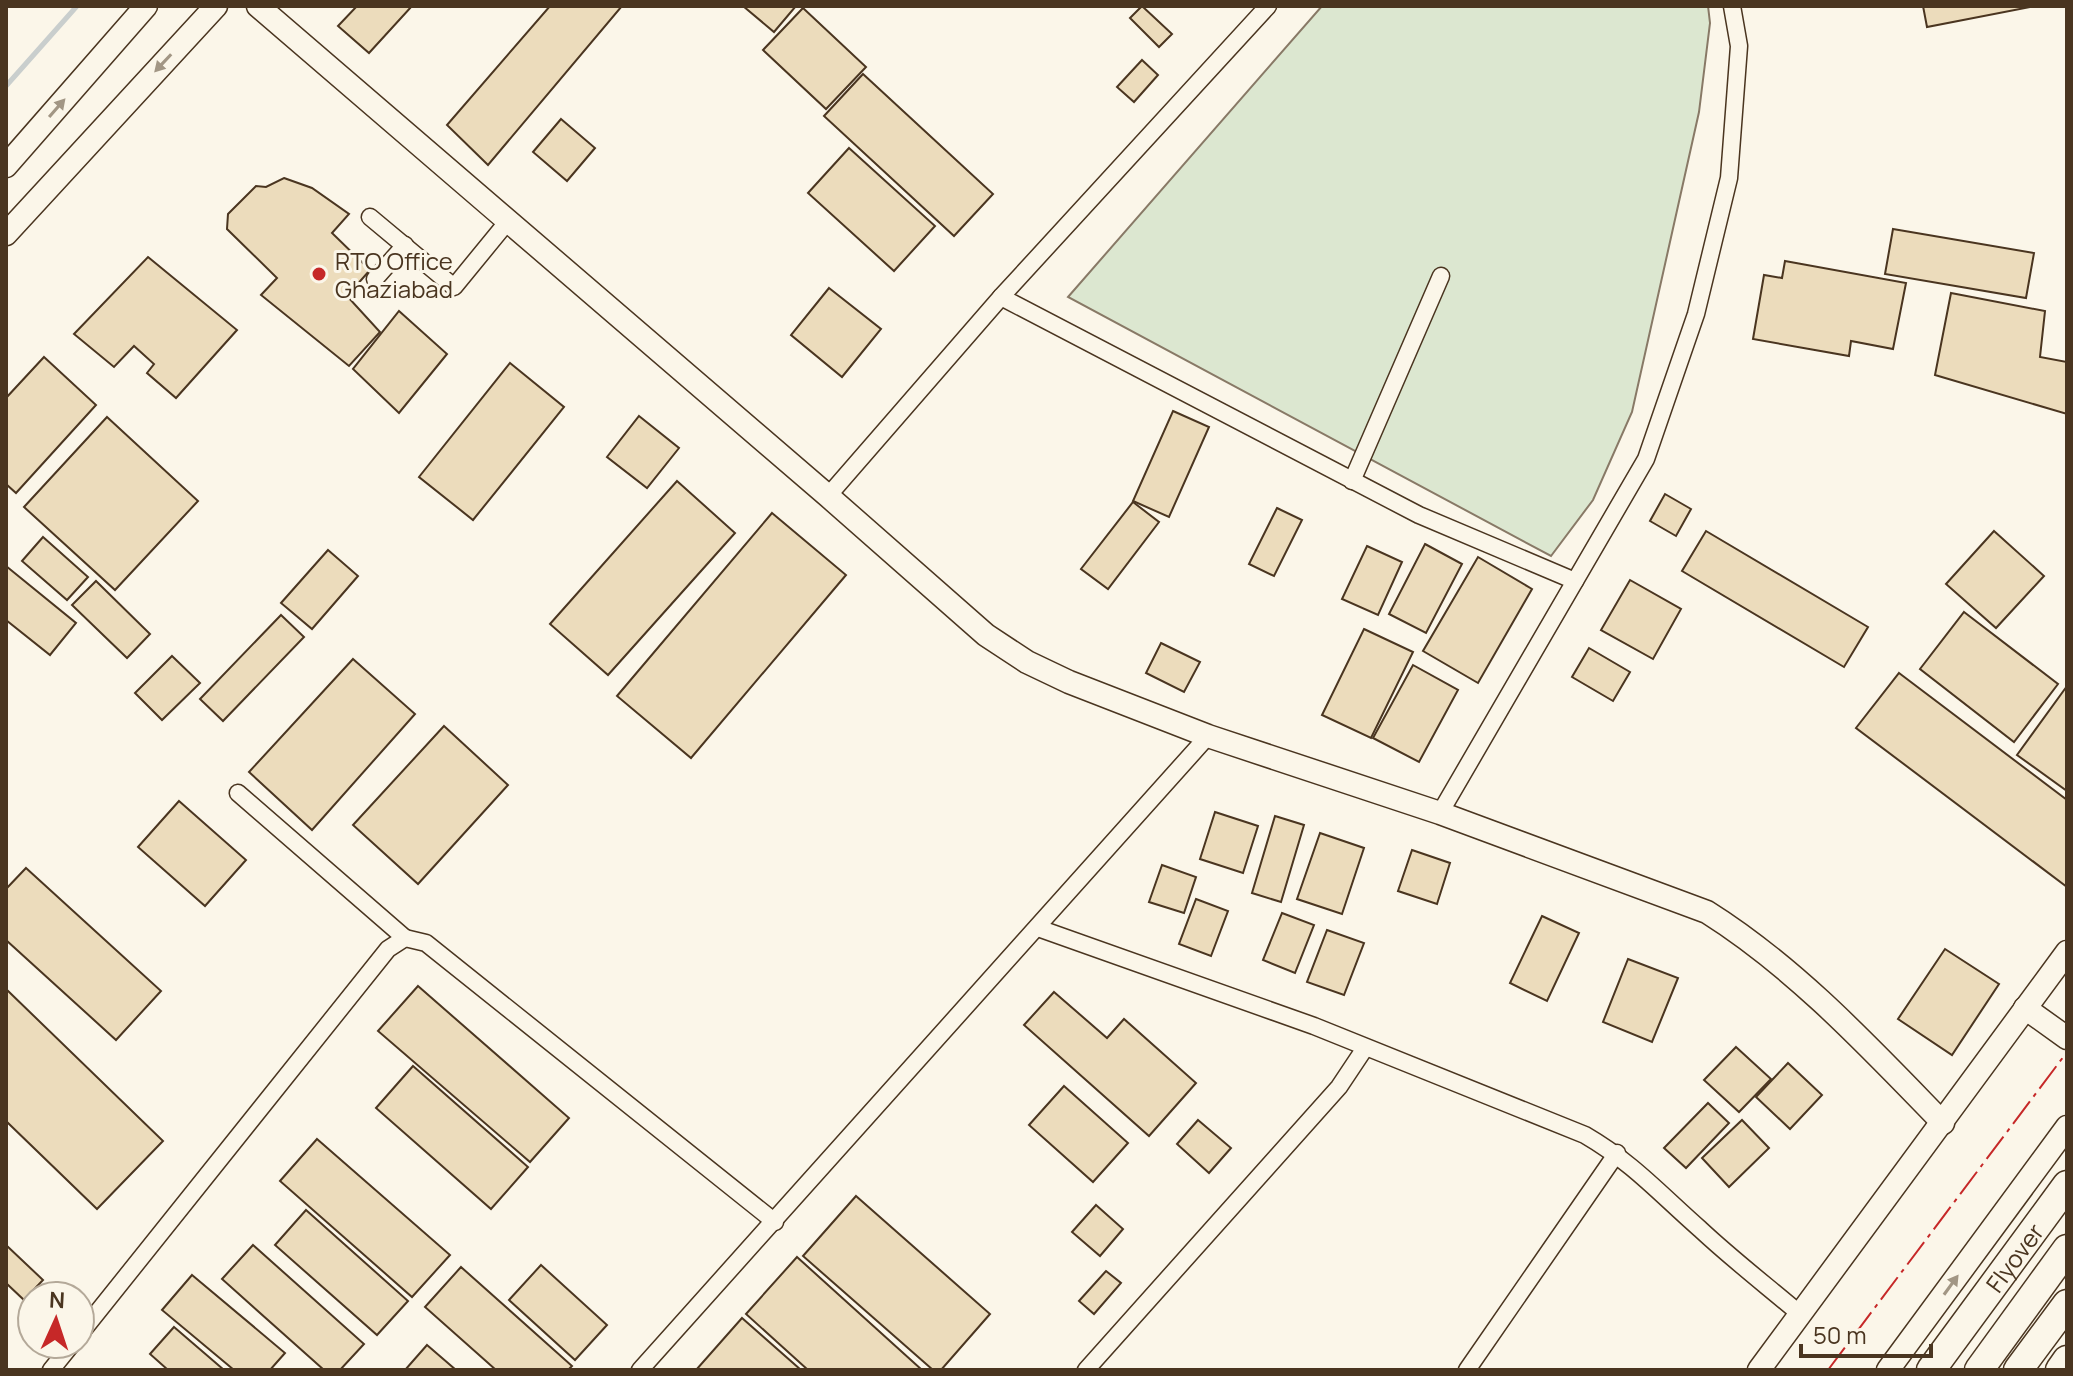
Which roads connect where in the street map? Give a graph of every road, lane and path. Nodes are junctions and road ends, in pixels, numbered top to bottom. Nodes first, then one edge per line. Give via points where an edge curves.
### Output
1 (146, 6) edge
2 (216, 6) edge
3 (258, 6) edge
4 (1268, 6) edge
5 (1732, 6) edge
6 (6, 166) edge
7 (370, 217) dead end
8 (508, 221) junction
9 (6, 234) edge
10 (405, 245) junction
11 (1441, 276) dead end
12 (375, 279) dead end
13 (1001, 297) junction
14 (1352, 481) junction
15 (828, 496) junction
16 (1575, 581) junction
17 (1208, 736) junction
18 (238, 793) dead end
19 (1440, 813) junction
20 (1038, 928) junction
21 (405, 938) junction
22 (2067, 952) edge
23 (2025, 1008) junction
24 (2067, 1038) edge
25 (1365, 1048) junction
26 (1943, 1123) junction
27 (2067, 1127) edge
28 (1617, 1153) junction
29 (2067, 1185) edge
30 (775, 1222) junction
31 (2067, 1249) edge
32 (2067, 1304) edge
33 (96, 1314) edge
34 (1800, 1314) junction
35 (2067, 1360) edge
36 (640, 1370) edge
37 (1086, 1370) edge
38 (1467, 1370) edge
39 (1759, 1370) edge
40 (1888, 1370) edge
41 (1931, 1370) edge
42 (1979, 1370) edge
43 (2018, 1370) edge
44 (2060, 1370) edge

6 -> 1 street
2 -> 9 street
3 - 8 street
4 - 13 street
5 - 16 street via 1739,46 1729,178 1696,314 1646,459
7 - 10 street
8 - 10 street via 454,287
8 - 15 street
10 - 12 street
11 - 14 street
13 - 14 street
13 - 15 street
14 - 16 street
15 - 17 street via 986,635 1027,662
16 - 19 street
17 - 19 street
17 - 20 street
18 - 21 street
19 - 26 street via 1707,912 1834,1013
20 - 25 street
20 - 30 street
21 - 30 street via 426,943
21 - 33 street via 388,949
22 - 23 street
23 - 24 street
23 - 26 street
25 - 28 street via 1556,1122
25 - 37 street via 1339,1087
26 - 34 street
40 -> 27 street
28 - 34 street
28 - 38 street
29 - 41 highway, Flyover
30 - 36 street
31 - 42 highway
32 - 43 highway
34 - 39 street
35 - 44 highway

